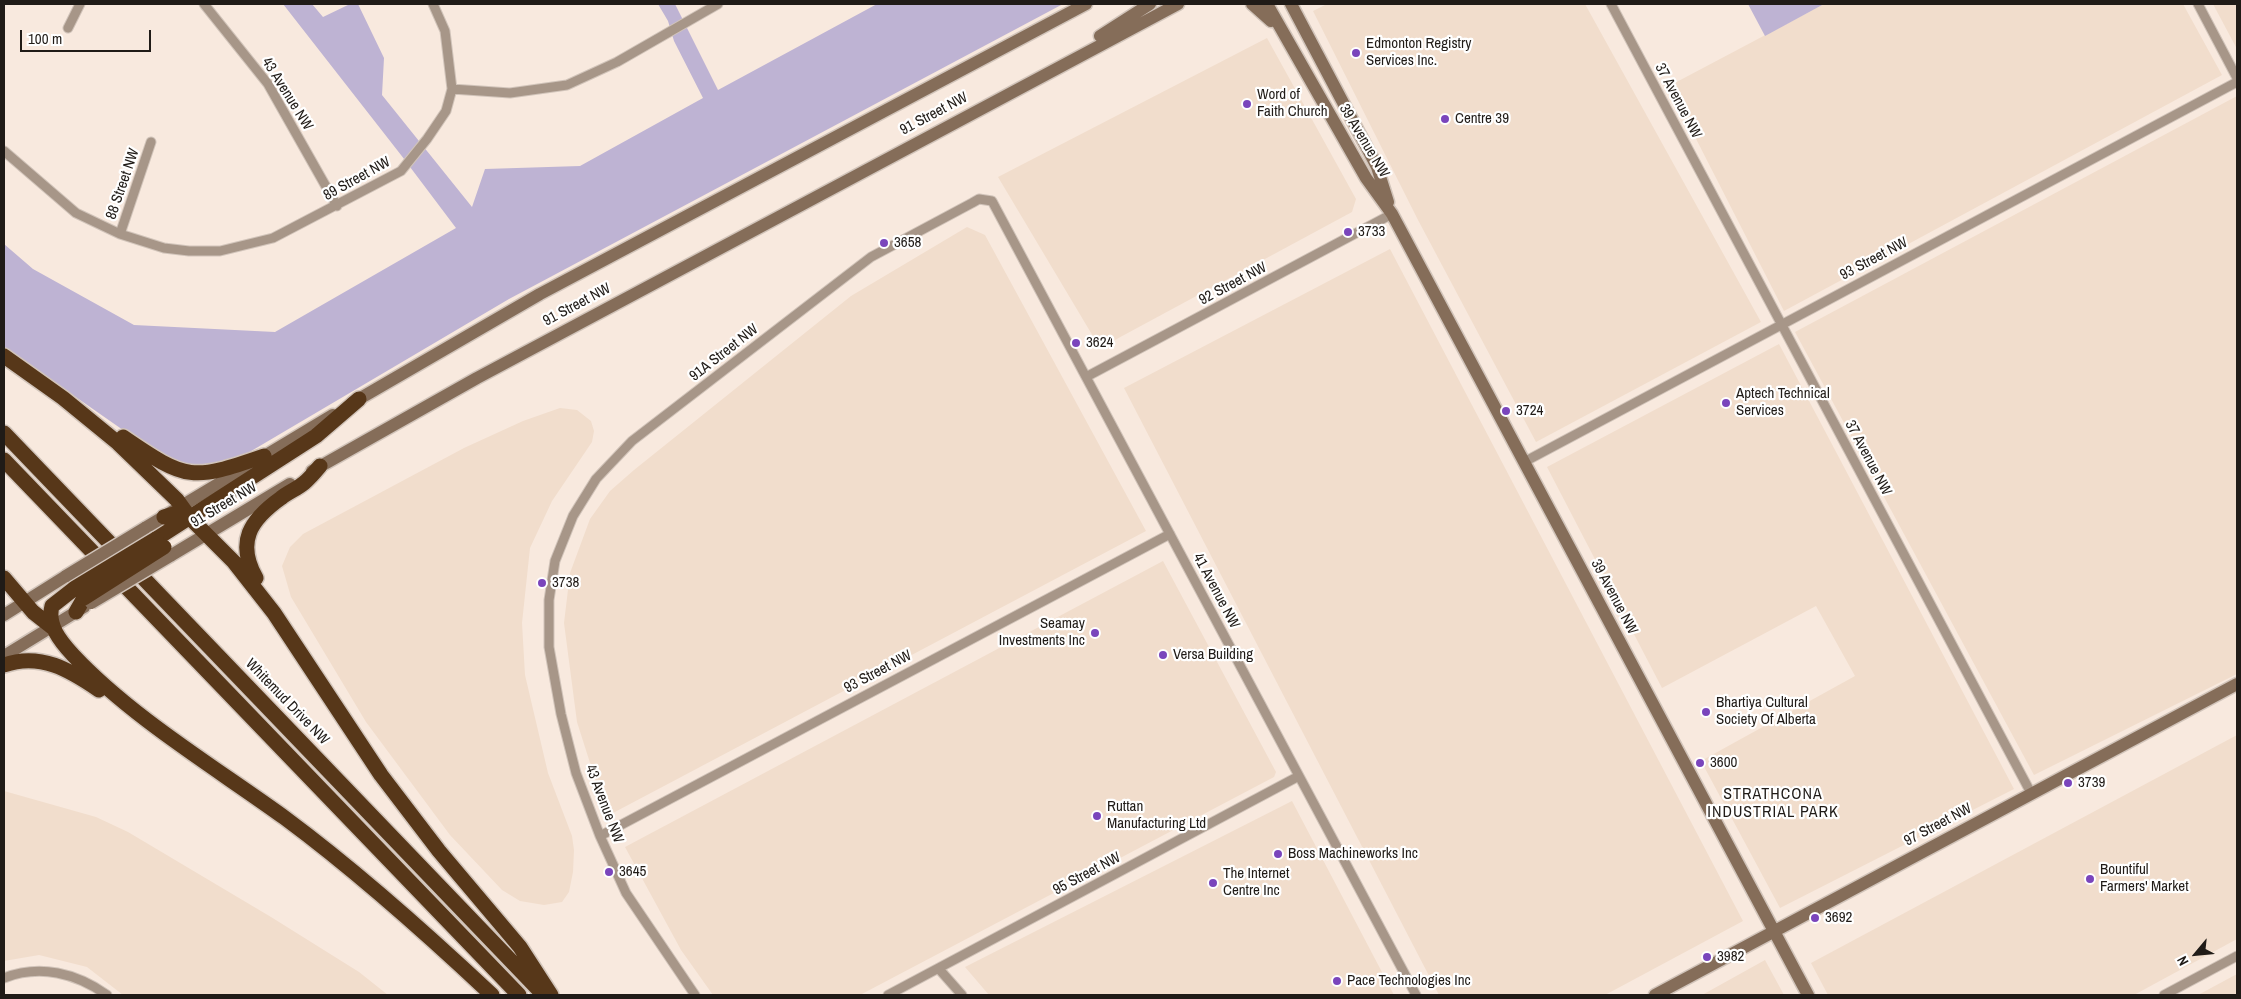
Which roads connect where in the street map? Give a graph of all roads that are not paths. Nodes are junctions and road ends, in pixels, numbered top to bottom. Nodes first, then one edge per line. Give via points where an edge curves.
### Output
1 (80, 4) edge
2 (204, 4) edge
3 (433, 4) edge
4 (718, 4) edge
5 (1086, 4) edge
6 (1150, 4) edge
7 (1178, 4) edge
8 (1252, 4) edge
9 (1267, 4) edge
10 (1284, 4) edge
11 (1611, 4) edge
12 (2198, 4) edge
13 (1294, 7) edge
14 (68, 28) dead end
15 (1281, 31) junction
16 (1313, 44) junction
17 (2237, 80) edge
18 (1031, 81) junction
19 (452, 88) junction
20 (151, 142) dead end
21 (4, 151) edge
22 (992, 201) joint
23 (336, 206) junction
24 (1392, 214) junction
25 (120, 234) junction
26 (1782, 324) junction
27 (4, 356) edge
28 (1086, 377) junction
29 (63, 398) junction
30 (359, 399) junction
31 (4, 432) edge
32 (264, 456) junction
33 (4, 460) edge
34 (1524, 462) junction
35 (320, 466) junction
36 (185, 512) junction
37 (164, 517) joint
38 (206, 533) junction
39 (1170, 534) junction
40 (158, 542) junction
41 (4, 578) edge
42 (79, 591) junction
43 (549, 600) joint
44 (25, 602) junction
45 (76, 612) joint
46 (274, 613) junction
47 (4, 615) edge
48 (52, 627) junction
49 (4, 656) edge
50 (4, 665) edge
51 (2237, 684) edge
52 (209, 764) junction
53 (1299, 776) junction
54 (2031, 793) junction
55 (600, 836) junction
56 (1774, 932) junction
57 (2237, 956) edge
58 (938, 969) junction
59 (4, 978) edge
60 (107, 995) edge
61 (492, 995) edge
62 (519, 995) edge
63 (544, 995) edge
64 (551, 995) edge
65 (695, 995) edge
66 (888, 995) edge
67 (962, 995) edge
68 (1416, 995) edge
69 (1655, 995) edge
70 (1808, 995) edge
71 (2164, 995) edge

1 - 14 street
2 - 23 street, 43 Avenue NW via 268,84
3 - 19 street via 445,31
4 - 19 street via 617,62 567,85 510,93
5 - 30 main road, 91 Street NW via 540,294
6 - 18 main road
7 - 18 main road, 91 Street NW
8 - 15 main road
9 - 15 main road, 39 Avenue NW
10 - 16 main road
11 - 26 street, 37 Avenue NW
12 - 17 street
13 - 16 main road, 39 Avenue NW
15 - 24 main road, 39 Avenue NW via 1366,178
16 - 24 main road, 39 Avenue NW via 1377,167
17 - 26 street, 93 Street NW
18 - 35 main road, 91 Street NW via 477,378
19 - 23 street, 89 Street NW via 446,111 401,172
20 - 25 street, 88 Street NW
21 - 25 street, 89 Street NW via 76,213
22 - 28 street, 41 Avenue NW
22 - 43 street, 91A Street NW via 972,202 871,257 632,441 596,479 573,516 555,561
23 - 25 street, 89 Street NW via 273,238 220,251 164,248
24 - 28 street, 92 Street NW
24 - 34 main road, 39 Avenue NW
26 - 34 street, 93 Street NW
26 - 54 street, 37 Avenue NW
27 - 29 highway
28 - 39 street, 41 Avenue NW
29 - 32 highway via 159,461 186,472 211,473
29 - 36 highway via 130,454
30 - 32 main road, 91 Street NW
30 - 36 highway via 316,436
31 - 63 highway, Whitemud Drive NW
32 - 36 main road, 91 Street NW
33 - 62 highway
34 - 56 main road, 39 Avenue NW
35 - 38 main road, 91 Street NW
35 - 46 highway via 304,483 265,512 247,538 248,562
36 - 37 highway
36 - 38 highway
36 - 40 highway
37 - 40 main road, 91 Street NW
38 - 40 main road, 91 Street NW
38 - 46 highway via 240,568
39 - 53 street, 41 Avenue NW
39 - 55 street, 93 Street NW
40 - 42 highway, bridge
40 - 42 main road, 91 Street NW, bridge
41 - 44 highway
42 - 44 main road, 91 Street NW
42 - 45 highway
42 - 48 highway via 52,606
43 - 55 street, 43 Avenue NW via 549,646 561,714 576,773
44 - 47 main road, 91 Street NW
44 - 48 highway
45 - 48 main road
46 - 64 highway via 381,775 439,851 520,947
48 - 49 main road
48 - 52 highway via 96,678
50 - 52 highway via 22,660 55,664
51 - 54 main road, 97 Street NW
52 - 61 highway via 304,832 375,889
53 - 58 street, 95 Street NW
53 - 68 street, 41 Avenue NW
54 - 56 main road, 97 Street NW
55 - 65 street, 43 Avenue NW via 626,893
56 - 69 main road, 97 Street NW
56 - 70 main road, 39 Avenue NW
57 - 71 street
58 - 66 street, 95 Street NW
58 - 67 street
59 - 60 street via 29,971 59,972 90,983

